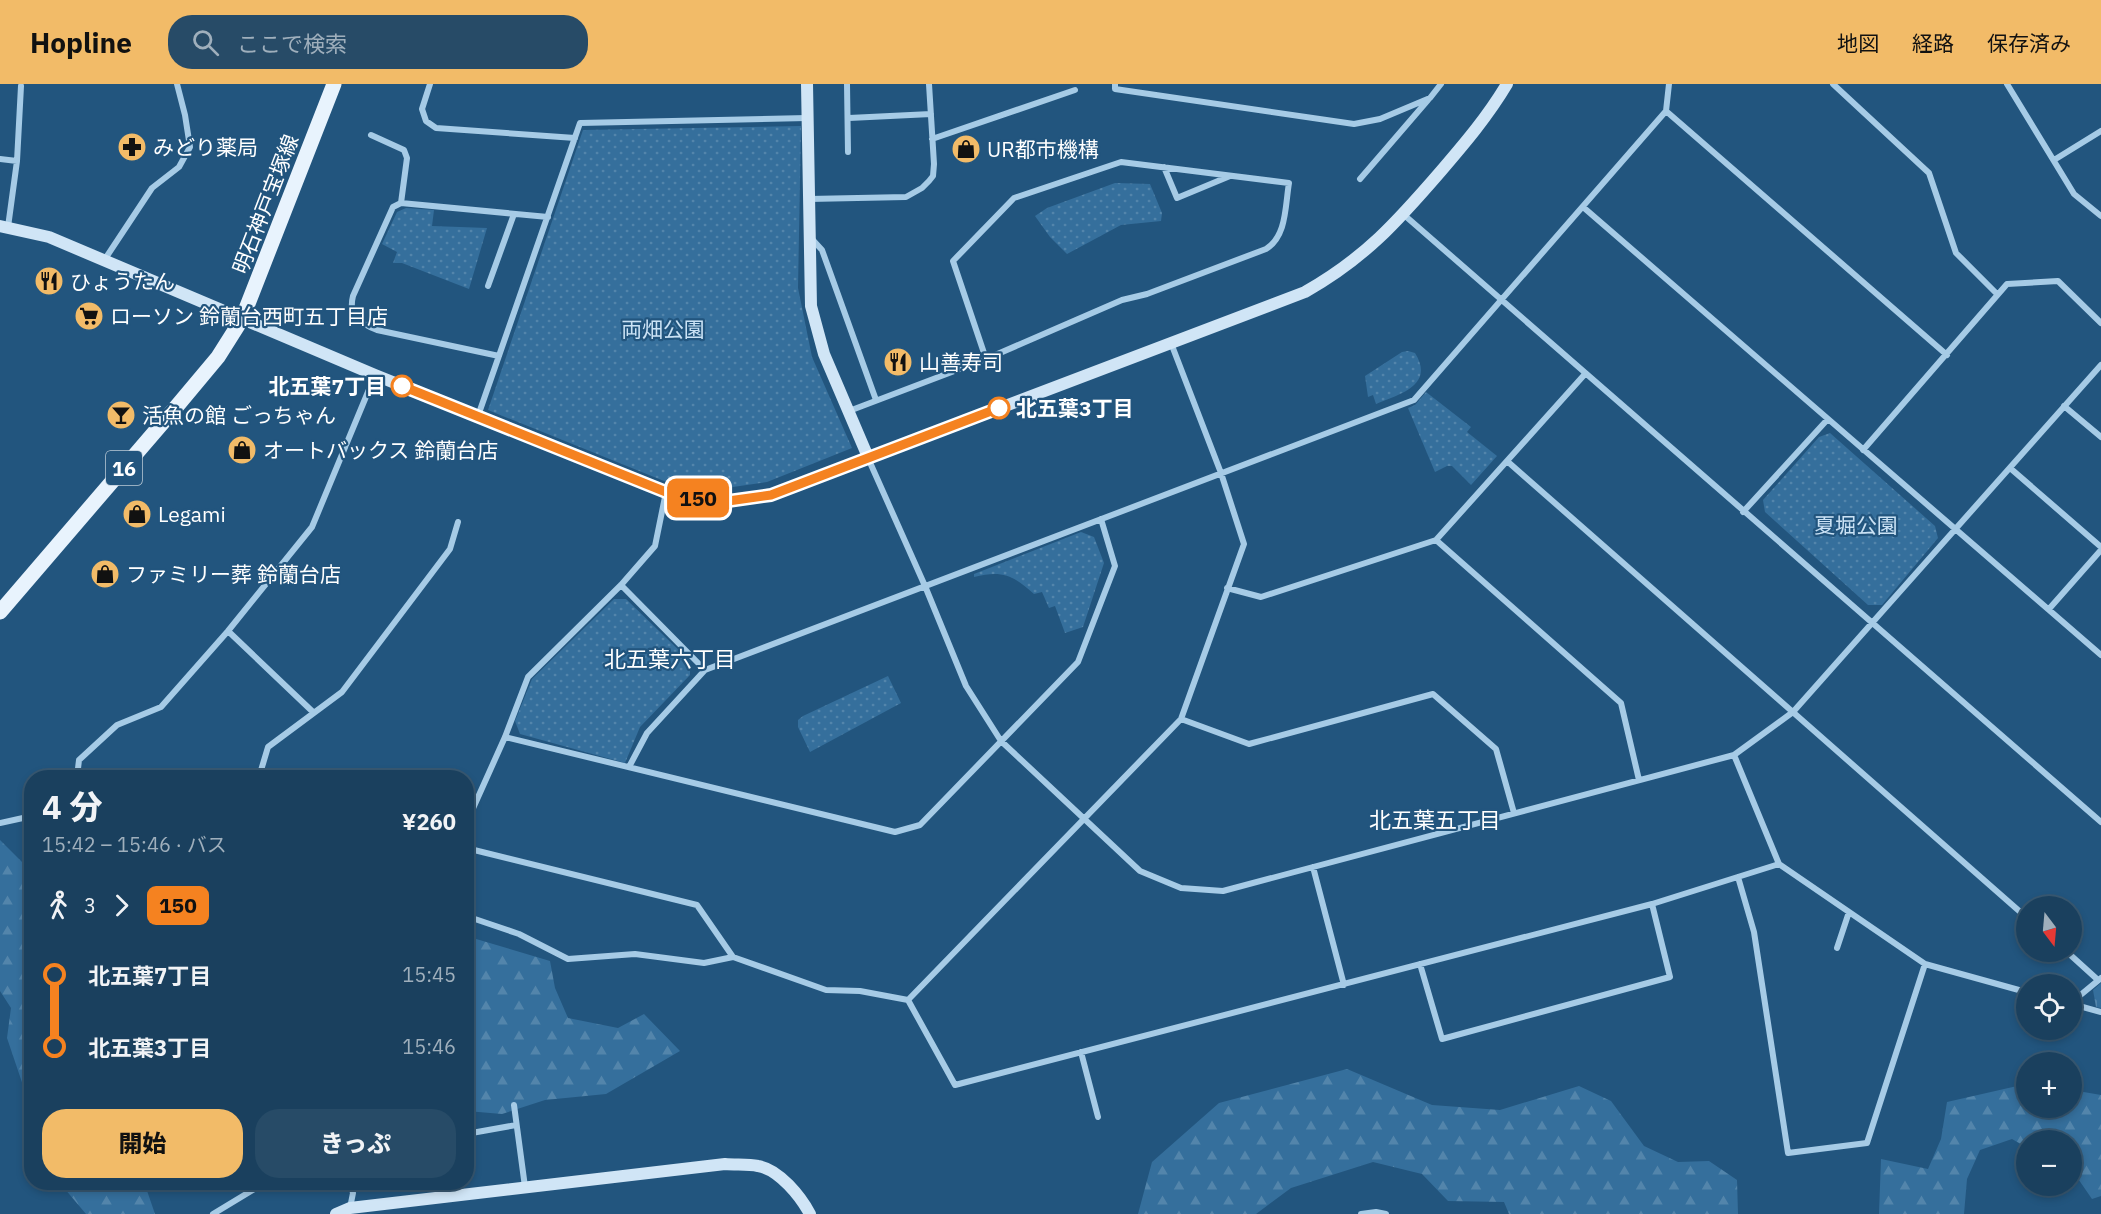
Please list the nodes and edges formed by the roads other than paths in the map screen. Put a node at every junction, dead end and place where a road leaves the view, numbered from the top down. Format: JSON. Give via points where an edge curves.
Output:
{"nodes":[{"id":1,"x":177,"y":84,"type":"edge"},
{"id":2,"x":334,"y":84,"type":"edge"},
{"id":3,"x":430,"y":84,"type":"edge"},
{"id":4,"x":807,"y":84,"type":"edge"},
{"id":5,"x":847,"y":84,"type":"edge"},
{"id":6,"x":928,"y":84,"type":"edge"},
{"id":7,"x":1115,"y":84,"type":"edge"},
{"id":8,"x":1441,"y":84,"type":"edge"},
{"id":9,"x":1507,"y":84,"type":"edge"},
{"id":10,"x":1669,"y":84,"type":"edge"},
{"id":11,"x":1833,"y":84,"type":"edge"},
{"id":12,"x":2007,"y":84,"type":"edge"},
{"id":13,"x":21,"y":86,"type":"dead end"},
{"id":14,"x":1075,"y":90,"type":"dead end"},
{"id":15,"x":1430,"y":98,"type":"junction"},
{"id":16,"x":1666,"y":111,"type":"junction"},
{"id":17,"x":931,"y":114,"type":"junction"},
{"id":18,"x":807,"y":118,"type":"junction"},
{"id":19,"x":849,"y":118,"type":"junction"},
{"id":20,"x":2101,"y":131,"type":"edge"},
{"id":21,"x":371,"y":135,"type":"dead end"},
{"id":22,"x":575,"y":138,"type":"junction"},
{"id":23,"x":932,"y":139,"type":"junction"},
{"id":24,"x":848,"y":152,"type":"dead end"},
{"id":25,"x":0,"y":159,"type":"edge"},
{"id":26,"x":2054,"y":160,"type":"junction"},
{"id":27,"x":17,"y":161,"type":"junction"},
{"id":28,"x":1164,"y":167,"type":"junction"},
{"id":29,"x":1231,"y":176,"type":"junction"},
{"id":30,"x":1360,"y":179,"type":"dead end"},
{"id":31,"x":809,"y":199,"type":"junction"},
{"id":32,"x":401,"y":203,"type":"junction"},
{"id":33,"x":1583,"y":207,"type":"junction"},
{"id":34,"x":514,"y":214,"type":"junction"},
{"id":35,"x":1403,"y":214,"type":"junction"},
{"id":36,"x":2101,"y":216,"type":"edge"},
{"id":37,"x":548,"y":217,"type":"junction"},
{"id":38,"x":4,"y":226,"type":"edge"},
{"id":39,"x":810,"y":237,"type":"junction"},
{"id":40,"x":105,"y":259,"type":"junction"},
{"id":41,"x":488,"y":286,"type":"dead end"},
{"id":42,"x":1997,"y":294,"type":"junction"},
{"id":43,"x":1500,"y":299,"type":"junction"},
{"id":44,"x":242,"y":320,"type":"junction"},
{"id":45,"x":2101,"y":323,"type":"edge"},
{"id":46,"x":1171,"y":343,"type":"junction"},
{"id":47,"x":1947,"y":355,"type":"junction"},
{"id":48,"x":499,"y":356,"type":"junction"},
{"id":49,"x":986,"y":359,"type":"junction"},
{"id":50,"x":2101,"y":365,"type":"edge"},
{"id":51,"x":1585,"y":374,"type":"junction"},
{"id":52,"x":375,"y":375,"type":"junction"},
{"id":53,"x":876,"y":400,"type":"junction"},
{"id":54,"x":2064,"y":406,"type":"junction"},
{"id":55,"x":848,"y":411,"type":"junction"},
{"id":56,"x":478,"y":416,"type":"junction"},
{"id":57,"x":1827,"y":420,"type":"junction"},
{"id":58,"x":2101,"y":437,"type":"edge"},
{"id":59,"x":1863,"y":450,"type":"junction"},
{"id":60,"x":867,"y":457,"type":"junction"},
{"id":61,"x":1507,"y":461,"type":"junction"},
{"id":62,"x":2010,"y":468,"type":"junction"},
{"id":63,"x":1221,"y":473,"type":"junction"},
{"id":64,"x":666,"y":492,"type":"junction"},
{"id":65,"x":1743,"y":512,"type":"junction"},
{"id":66,"x":1101,"y":519,"type":"junction"},
{"id":67,"x":458,"y":522,"type":"dead end"},
{"id":68,"x":1955,"y":530,"type":"junction"},
{"id":69,"x":1436,"y":540,"type":"junction"},
{"id":70,"x":2101,"y":549,"type":"edge"},
{"id":71,"x":621,"y":585,"type":"junction"},
{"id":72,"x":925,"y":586,"type":"junction"},
{"id":73,"x":1227,"y":588,"type":"junction"},
{"id":74,"x":2049,"y":609,"type":"junction"},
{"id":75,"x":0,"y":612,"type":"edge"},
{"id":76,"x":1873,"y":624,"type":"junction"},
{"id":77,"x":228,"y":631,"type":"junction"},
{"id":78,"x":2101,"y":655,"type":"edge"},
{"id":79,"x":705,"y":670,"type":"junction"},
{"id":80,"x":313,"y":712,"type":"junction"},
{"id":81,"x":1793,"y":712,"type":"junction"},
{"id":82,"x":1181,"y":719,"type":"junction"},
{"id":83,"x":506,"y":737,"type":"junction"},
{"id":84,"x":1000,"y":741,"type":"junction"},
{"id":85,"x":1734,"y":755,"type":"junction"},
{"id":86,"x":628,"y":767,"type":"junction"},
{"id":87,"x":77,"y":770,"type":"edge"},
{"id":88,"x":261,"y":770,"type":"edge"},
{"id":89,"x":1639,"y":780,"type":"junction"},
{"id":90,"x":474,"y":807,"type":"edge"},
{"id":91,"x":1514,"y":813,"type":"junction"},
{"id":92,"x":24,"y":818,"type":"edge"},
{"id":93,"x":1083,"y":820,"type":"junction"},
{"id":94,"x":2101,"y":822,"type":"edge"},
{"id":95,"x":0,"y":823,"type":"edge"},
{"id":96,"x":474,"y":850,"type":"edge"},
{"id":97,"x":1779,"y":864,"type":"junction"},
{"id":98,"x":1313,"y":867,"type":"junction"},
{"id":99,"x":1738,"y":877,"type":"junction"},
{"id":100,"x":1652,"y":904,"type":"junction"},
{"id":101,"x":2016,"y":908,"type":"edge"},
{"id":102,"x":1849,"y":912,"type":"junction"},
{"id":103,"x":474,"y":919,"type":"edge"},
{"id":104,"x":1837,"y":948,"type":"dead end"},
{"id":105,"x":733,"y":957,"type":"junction"},
{"id":106,"x":2079,"y":962,"type":"edge"},
{"id":107,"x":1420,"y":964,"type":"junction"},
{"id":108,"x":1925,"y":964,"type":"junction"},
{"id":109,"x":2100,"y":979,"type":"edge"},
{"id":110,"x":1344,"y":985,"type":"junction"},
{"id":111,"x":2016,"y":989,"type":"edge"},
{"id":112,"x":2082,"y":994,"type":"edge"},
{"id":113,"x":908,"y":1000,"type":"junction"},
{"id":114,"x":2082,"y":1006,"type":"edge"},
{"id":115,"x":2101,"y":1012,"type":"edge"},
{"id":116,"x":1081,"y":1052,"type":"junction"},
{"id":117,"x":514,"y":1105,"type":"dead end"},
{"id":118,"x":1098,"y":1117,"type":"dead end"},
{"id":119,"x":516,"y":1125,"type":"junction"},
{"id":120,"x":474,"y":1133,"type":"edge"},
{"id":121,"x":525,"y":1188,"type":"junction"},
{"id":122,"x":253,"y":1190,"type":"edge"},
{"id":123,"x":352,"y":1190,"type":"edge"},
{"id":124,"x":350,"y":1208,"type":"junction"},
{"id":125,"x":213,"y":1214,"type":"edge"},
{"id":126,"x":336,"y":1214,"type":"edge"},
{"id":127,"x":810,"y":1214,"type":"edge"},
{"id":128,"x":1361,"y":1214,"type":"edge"},
{"id":129,"x":1386,"y":1214,"type":"edge"}],
"edges":[{"from":1,"to":40,"type":"street","via":[[189,147],[179,167],[152,188]]},
{"from":2,"to":44,"type":"main road","name":"明石神戸宝塚線","number":"16"},
{"from":3,"to":22,"type":"street","via":[[422,109],[426,121],[436,128]]},
{"from":4,"to":18,"type":"street"},
{"from":5,"to":19,"type":"street"},
{"from":6,"to":17,"type":"street"},
{"from":7,"to":15,"type":"street","via":[[1115,89],[1354,124],[1380,119]]},
{"from":8,"to":15,"type":"street"},
{"from":9,"to":35,"type":"street","via":[[1489,114]]},
{"from":10,"to":16,"type":"street"},
{"from":11,"to":42,"type":"street","via":[[1929,173],[1956,253]]},
{"from":12,"to":26,"type":"street"},
{"from":13,"to":27,"type":"street"},
{"from":14,"to":23,"type":"street"},
{"from":15,"to":30,"type":"street"},
{"from":16,"to":33,"type":"street"},
{"from":16,"to":47,"type":"street"},
{"from":17,"to":19,"type":"street"},
{"from":17,"to":23,"type":"street"},
{"from":18,"to":22,"type":"street","via":[[580,123]]},
{"from":18,"to":31,"type":"street"},
{"from":19,"to":24,"type":"street"},
{"from":20,"to":26,"type":"street"},
{"from":21,"to":32,"type":"street","via":[[405,150]]},
{"from":22,"to":37,"type":"street"},
{"from":23,"to":31,"type":"street","via":[[933,176],[906,197]]},
{"from":25,"to":27,"type":"street"},
{"from":26,"to":36,"type":"street","via":[[2074,194]]},
{"from":27,"to":38,"type":"street"},
{"from":28,"to":29,"type":"street"},
{"from":28,"to":29,"type":"street","via":[[1177,198]]},
{"from":28,"to":49,"type":"street","via":[[1121,162],[1014,198],[953,261]]},
{"from":29,"to":49,"type":"street","via":[[1289,183],[1276,243],[1147,294],[1122,300]]},
{"from":31,"to":39,"type":"street"},
{"from":32,"to":34,"type":"street"},
{"from":32,"to":48,"type":"street","via":[[393,207],[353,296],[353,315],[362,325],[376,330]]},
{"from":33,"to":43,"type":"street"},
{"from":33,"to":57,"type":"street"},
{"from":34,"to":37,"type":"street"},
{"from":34,"to":41,"type":"street"},
{"from":35,"to":43,"type":"street"},
{"from":35,"to":46,"type":"street","via":[[1354,261],[1305,292]]},
{"from":37,"to":48,"type":"street"},
{"from":38,"to":40,"type":"street","via":[[49,237]]},
{"from":39,"to":53,"type":"street","via":[[822,250]]},
{"from":39,"to":55,"type":"street","via":[[812,306],[824,354]]},
{"from":40,"to":44,"type":"street"},
{"from":42,"to":45,"type":"street","via":[[2007,284],[2058,281]]},
{"from":42,"to":47,"type":"street"},
{"from":43,"to":51,"type":"street"},
{"from":43,"to":63,"type":"street","via":[[1414,400]]},
{"from":44,"to":52,"type":"street"},
{"from":44,"to":75,"type":"main road","name":"明石神戸宝塚線","number":"16","via":[[218,357]]},
{"from":46,"to":60,"type":"street"},
{"from":46,"to":63,"type":"street"},
{"from":47,"to":59,"type":"street"},
{"from":48,"to":56,"type":"street"},
{"from":49,"to":53,"type":"street"},
{"from":50,"to":54,"type":"street"},
{"from":51,"to":61,"type":"street"},
{"from":51,"to":65,"type":"street"},
{"from":52,"to":56,"type":"street"},
{"from":52,"to":77,"type":"street","via":[[312,527]]},
{"from":53,"to":55,"type":"street"},
{"from":54,"to":58,"type":"street"},
{"from":54,"to":62,"type":"street"},
{"from":55,"to":60,"type":"street"},
{"from":56,"to":64,"type":"street"},
{"from":57,"to":59,"type":"street"},
{"from":57,"to":65,"type":"street"},
{"from":59,"to":68,"type":"street"},
{"from":60,"to":64,"type":"street","via":[[771,495],[747,500],[721,502]]},
{"from":60,"to":72,"type":"street"},
{"from":61,"to":69,"type":"street"},
{"from":61,"to":81,"type":"street"},
{"from":62,"to":68,"type":"street"},
{"from":62,"to":70,"type":"street"},
{"from":63,"to":66,"type":"street"},
{"from":63,"to":73,"type":"street","via":[[1244,544]]},
{"from":64,"to":71,"type":"street","via":[[655,546]]},
{"from":65,"to":76,"type":"street"},
{"from":66,"to":72,"type":"street"},
{"from":66,"to":84,"type":"street","via":[[1115,566],[1078,662]]},
{"from":67,"to":80,"type":"street","via":[[450,549],[342,692]]},
{"from":68,"to":74,"type":"street"},
{"from":68,"to":76,"type":"street"},
{"from":69,"to":73,"type":"street","via":[[1260,597]]},
{"from":69,"to":89,"type":"street","via":[[1621,702]]},
{"from":70,"to":74,"type":"street"},
{"from":71,"to":79,"type":"street"},
{"from":71,"to":83,"type":"street","via":[[528,677]]},
{"from":72,"to":79,"type":"street"},
{"from":72,"to":84,"type":"street","via":[[966,686]]},
{"from":73,"to":82,"type":"street"},
{"from":74,"to":78,"type":"street"},
{"from":76,"to":81,"type":"street"},
{"from":76,"to":94,"type":"street"},
{"from":77,"to":80,"type":"street"},
{"from":77,"to":87,"type":"street","via":[[161,707],[117,725],[79,760]]},
{"from":79,"to":86,"type":"street","via":[[647,733]]},
{"from":80,"to":88,"type":"street","via":[[268,747]]},
{"from":81,"to":85,"type":"street"},
{"from":81,"to":101,"type":"street"},
{"from":82,"to":91,"type":"street","via":[[1249,744],[1433,694],[1496,749]]},
{"from":82,"to":93,"type":"street"},
{"from":83,"to":86,"type":"street"},
{"from":83,"to":90,"type":"street"},
{"from":84,"to":86,"type":"street","via":[[920,825],[895,832]]},
{"from":84,"to":93,"type":"street"},
{"from":85,"to":89,"type":"street"},
{"from":85,"to":97,"type":"street"},
{"from":89,"to":91,"type":"street"},
{"from":91,"to":98,"type":"street"},
{"from":92,"to":95,"type":"street"},
{"from":93,"to":98,"type":"street","via":[[1140,871],[1181,888],[1223,891]]},
{"from":93,"to":113,"type":"street"},
{"from":96,"to":105,"type":"street","via":[[697,905]]},
{"from":97,"to":99,"type":"street"},
{"from":97,"to":102,"type":"street"},
{"from":98,"to":110,"type":"street"},
{"from":99,"to":100,"type":"street"},
{"from":99,"to":108,"type":"street","via":[[1754,932],[1788,1153],[1867,1143]]},
{"from":100,"to":107,"type":"street"},
{"from":100,"to":107,"type":"street","via":[[1670,977],[1442,1039]]},
{"from":102,"to":104,"type":"street"},
{"from":102,"to":108,"type":"street"},
{"from":103,"to":105,"type":"street","via":[[519,934],[568,958],[634,954],[704,963]]},
{"from":105,"to":113,"type":"street","via":[[826,990],[860,991]]},
{"from":106,"to":109,"type":"street"},
{"from":107,"to":110,"type":"street"},
{"from":108,"to":111,"type":"street"},
{"from":109,"to":112,"type":"street"},
{"from":110,"to":116,"type":"street"},
{"from":113,"to":116,"type":"street","via":[[955,1085]]},
{"from":114,"to":115,"type":"street"},
{"from":116,"to":118,"type":"street"},
{"from":117,"to":119,"type":"street"},
{"from":119,"to":120,"type":"street"},
{"from":119,"to":121,"type":"street"},
{"from":121,"to":124,"type":"street"},
{"from":121,"to":127,"type":"street","via":[[725,1164],[761,1166],[784,1180]]},
{"from":122,"to":125,"type":"street"},
{"from":123,"to":124,"type":"street"},
{"from":124,"to":126,"type":"street"},
{"from":128,"to":129,"type":"street"}]}
